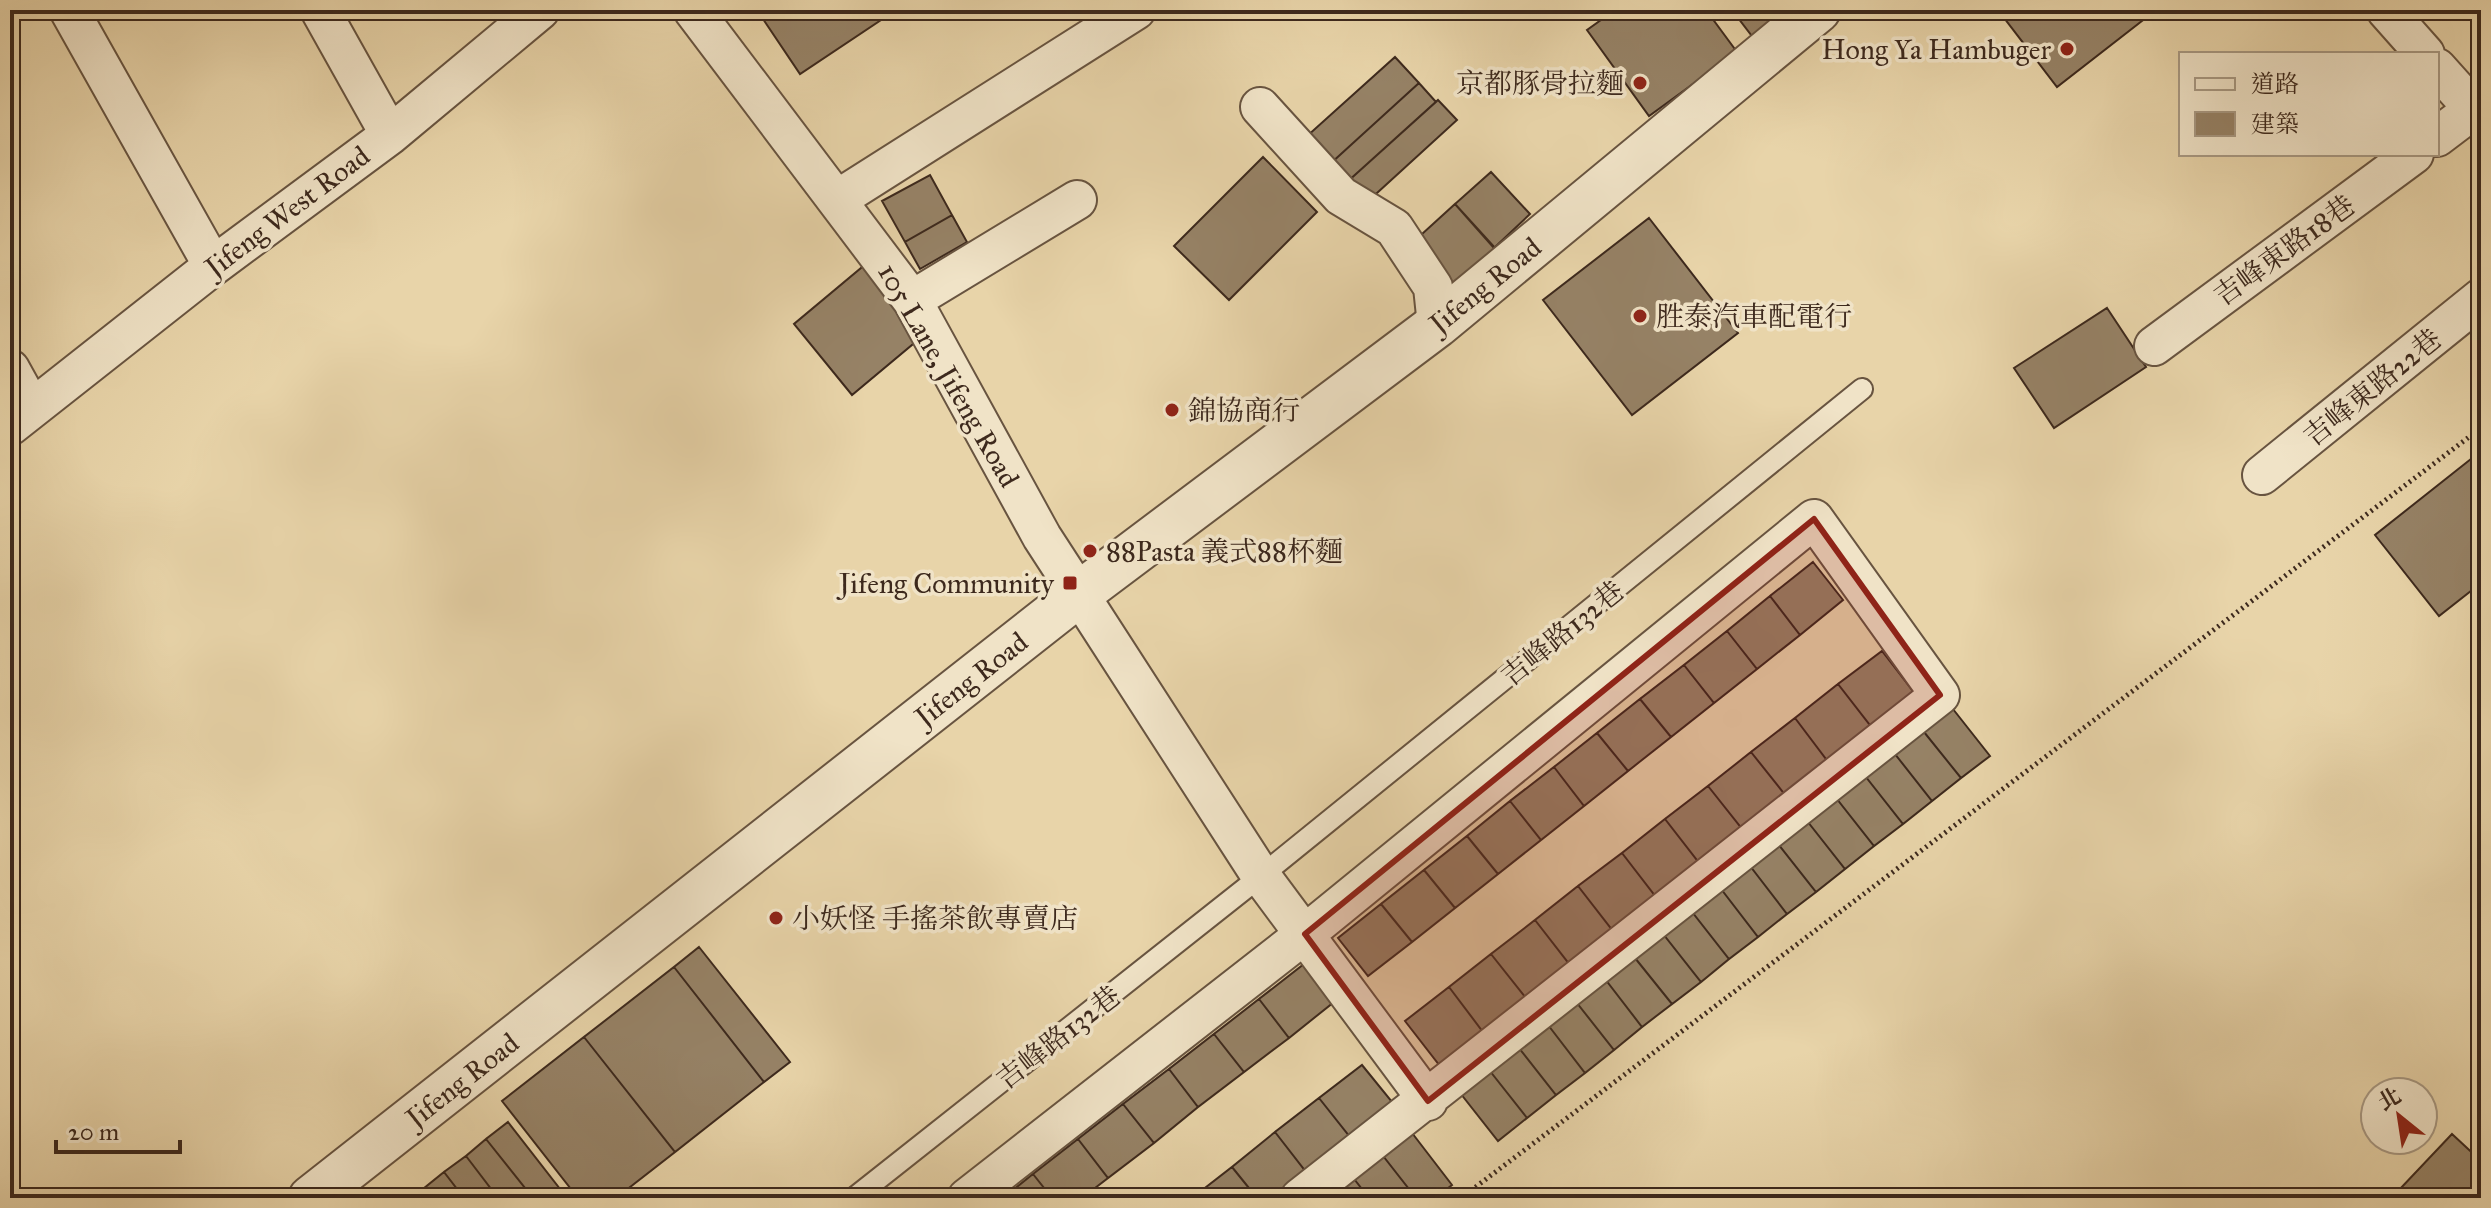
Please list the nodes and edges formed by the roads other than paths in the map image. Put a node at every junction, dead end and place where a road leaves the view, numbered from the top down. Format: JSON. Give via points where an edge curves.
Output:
{"nodes":[{"id":1,"x":69,"y":10,"type":"edge"},
{"id":2,"x":320,"y":10,"type":"edge"},
{"id":3,"x":540,"y":10,"type":"edge"},
{"id":4,"x":693,"y":10,"type":"edge"},
{"id":5,"x":1136,"y":10,"type":"edge"},
{"id":6,"x":1818,"y":10,"type":"edge"},
{"id":7,"x":2386,"y":10,"type":"edge"},
{"id":8,"x":2423,"y":52,"type":"edge"},
{"id":9,"x":2439,"y":70,"type":"edge"},
{"id":10,"x":1260,"y":107,"type":"dead end"},
{"id":11,"x":2478,"y":113,"type":"edge"},
{"id":12,"x":390,"y":135,"type":"junction"},
{"id":13,"x":2439,"y":136,"type":"edge"},
{"id":14,"x":2411,"y":156,"type":"edge"},
{"id":15,"x":838,"y":199,"type":"junction"},
{"id":16,"x":1077,"y":200,"type":"dead end"},
{"id":17,"x":213,"y":266,"type":"junction"},
{"id":18,"x":2481,"y":298,"type":"edge"},
{"id":19,"x":912,"y":300,"type":"junction"},
{"id":20,"x":1437,"y":325,"type":"junction"},
{"id":21,"x":2154,"y":346,"type":"dead end"},
{"id":22,"x":10,"y":369,"type":"edge"},
{"id":23,"x":1862,"y":389,"type":"dead end"},
{"id":24,"x":20,"y":416,"type":"edge"},
{"id":25,"x":2262,"y":475,"type":"dead end"},
{"id":26,"x":1079,"y":594,"type":"junction"},
{"id":27,"x":1261,"y":876,"type":"junction"},
{"id":28,"x":1305,"y":934,"type":"junction"},
{"id":29,"x":1428,"y":1101,"type":"junction"},
{"id":30,"x":311,"y":1198,"type":"edge"},
{"id":31,"x":854,"y":1198,"type":"edge"},
{"id":32,"x":967,"y":1198,"type":"edge"},
{"id":33,"x":1300,"y":1198,"type":"edge"}],
"edges":[{"from":1,"to":17,"type":"street"},
{"from":2,"to":12,"type":"street"},
{"from":3,"to":12,"type":"street","name":"Jifeng West Road"},
{"from":4,"to":15,"type":"street","name":"105 Lane, Jifeng Road"},
{"from":5,"to":15,"type":"street"},
{"from":6,"to":20,"type":"street","name":"Jifeng Road"},
{"from":7,"to":8,"type":"street"},
{"from":9,"to":11,"type":"street"},
{"from":10,"to":20,"type":"street","via":[[1341,196],[1394,228],[1433,287]]},
{"from":11,"to":13,"type":"street"},
{"from":12,"to":17,"type":"street","name":"Jifeng West Road"},
{"from":14,"to":21,"type":"street","name":"吉峰東路18巷"},
{"from":15,"to":19,"type":"street","name":"105 Lane, Jifeng Road"},
{"from":16,"to":19,"type":"street"},
{"from":17,"to":24,"type":"street","name":"Jifeng West Road"},
{"from":18,"to":25,"type":"street","name":"吉峰東路22巷"},
{"from":19,"to":26,"type":"street","name":"105 Lane, Jifeng Road","via":[[1042,537]]},
{"from":20,"to":26,"type":"street","name":"Jifeng Road"},
{"from":22,"to":24,"type":"street"},
{"from":23,"to":27,"type":"lane","name":"吉峰路132巷"},
{"from":26,"to":27,"type":"street"},
{"from":26,"to":30,"type":"street","name":"Jifeng Road"},
{"from":27,"to":28,"type":"street"},
{"from":27,"to":31,"type":"lane","name":"吉峰路132巷"},
{"from":28,"to":29,"type":"street"},
{"from":28,"to":29,"type":"street","via":[[1814,519],[1940,695]]},
{"from":28,"to":32,"type":"street"},
{"from":29,"to":33,"type":"street"}]}
